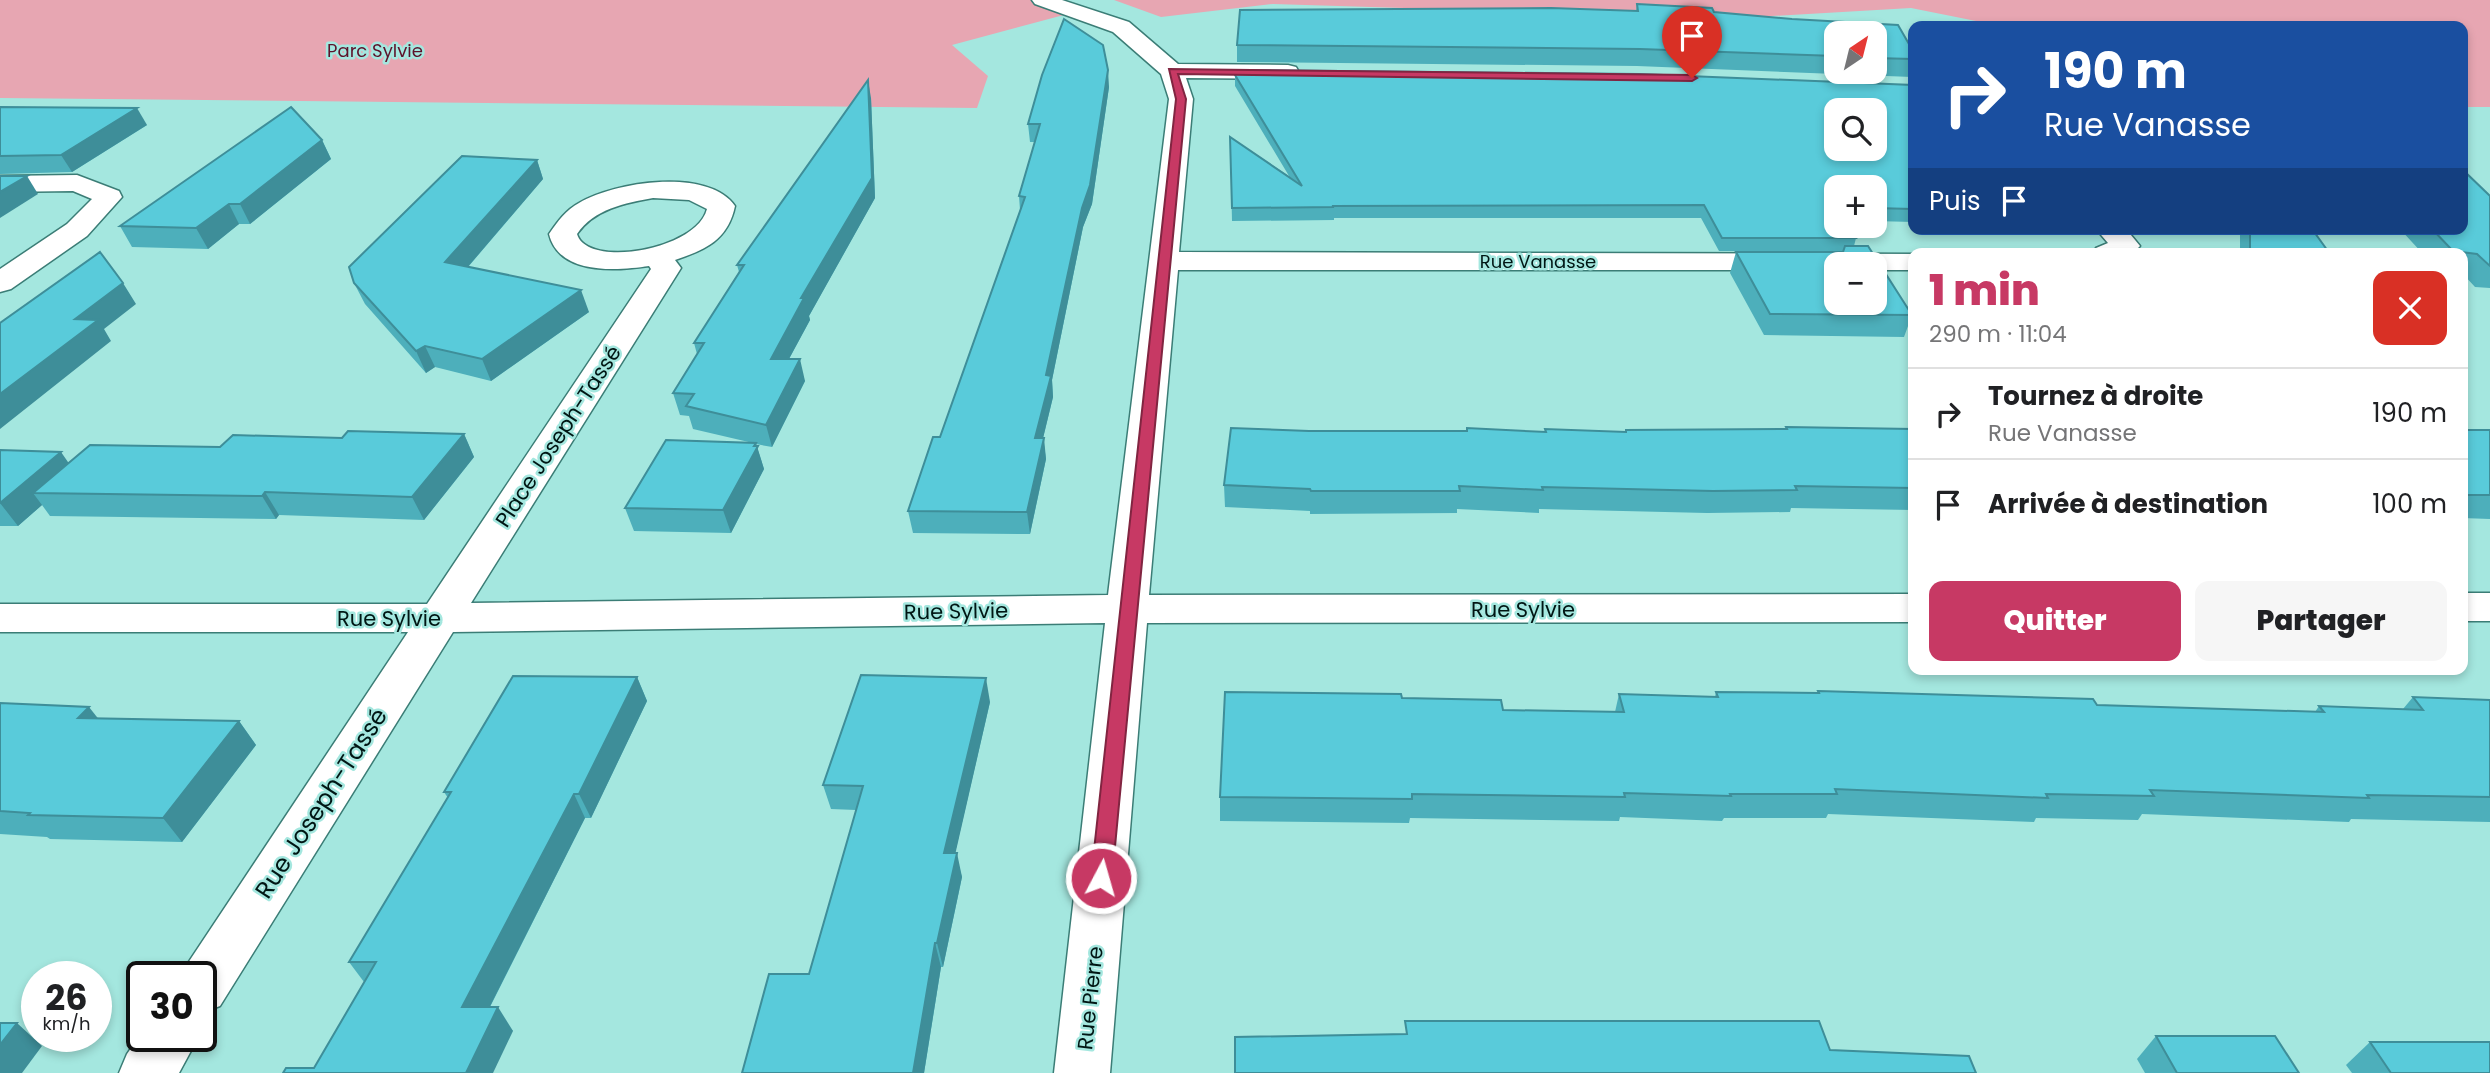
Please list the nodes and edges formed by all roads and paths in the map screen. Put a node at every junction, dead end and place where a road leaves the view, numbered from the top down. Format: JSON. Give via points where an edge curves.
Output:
{"nodes":[{"id":1,"x":1042,"y":0,"type":"edge"},
{"id":2,"x":1172,"y":71,"type":"junction"},
{"id":3,"x":1309,"y":72,"type":"edge"},
{"id":4,"x":0,"y":184,"type":"edge"},
{"id":5,"x":2116,"y":235,"type":"edge"},
{"id":6,"x":2121,"y":248,"type":"edge"},
{"id":7,"x":656,"y":256,"type":"junction"},
{"id":8,"x":1162,"y":261,"type":"junction"},
{"id":9,"x":1908,"y":261,"type":"edge"},
{"id":10,"x":0,"y":283,"type":"edge"},
{"id":11,"x":2468,"y":607,"type":"edge"},
{"id":12,"x":2490,"y":607,"type":"edge"},
{"id":13,"x":1908,"y":608,"type":"edge"},
{"id":14,"x":1127,"y":610,"type":"junction"},
{"id":15,"x":0,"y":618,"type":"edge"},
{"id":16,"x":442,"y":618,"type":"junction"},
{"id":17,"x":217,"y":964,"type":"edge"},
{"id":18,"x":160,"y":1052,"type":"edge"},
{"id":19,"x":146,"y":1073,"type":"edge"},
{"id":20,"x":1082,"y":1073,"type":"edge"}],
"edges":[{"from":1,"to":2,"type":"street","via":[[1121,27]]},
{"from":2,"to":3,"type":"street"},
{"from":2,"to":8,"type":"street","name":"Rue Pierre","via":[[1181,99]]},
{"from":4,"to":10,"type":"street","via":[[77,183],[109,197],[77,230]]},
{"from":5,"to":6,"type":"street","via":[[2126,246]]},
{"from":7,"to":7,"type":"street","via":[[703,239],[716,228],[721,206],[711,198],[676,190],[629,194],[585,210],[563,234],[567,245],[580,254],[601,259]]},
{"from":7,"to":16,"type":"street","name":"Place Joseph-Tassé","via":[[666,268]]},
{"from":8,"to":9,"type":"street","name":"Rue Vanasse"},
{"from":8,"to":14,"type":"street","name":"Rue Pierre"},
{"from":11,"to":12,"type":"street"},
{"from":13,"to":14,"type":"street","name":"Rue Sylvie"},
{"from":14,"to":16,"type":"street","name":"Rue Sylvie"},
{"from":14,"to":20,"type":"street","name":"Rue Pierre"},
{"from":15,"to":16,"type":"street","name":"Rue Sylvie"},
{"from":16,"to":17,"type":"street","name":"Rue Joseph-Tassé"},
{"from":18,"to":19,"type":"street"}]}
